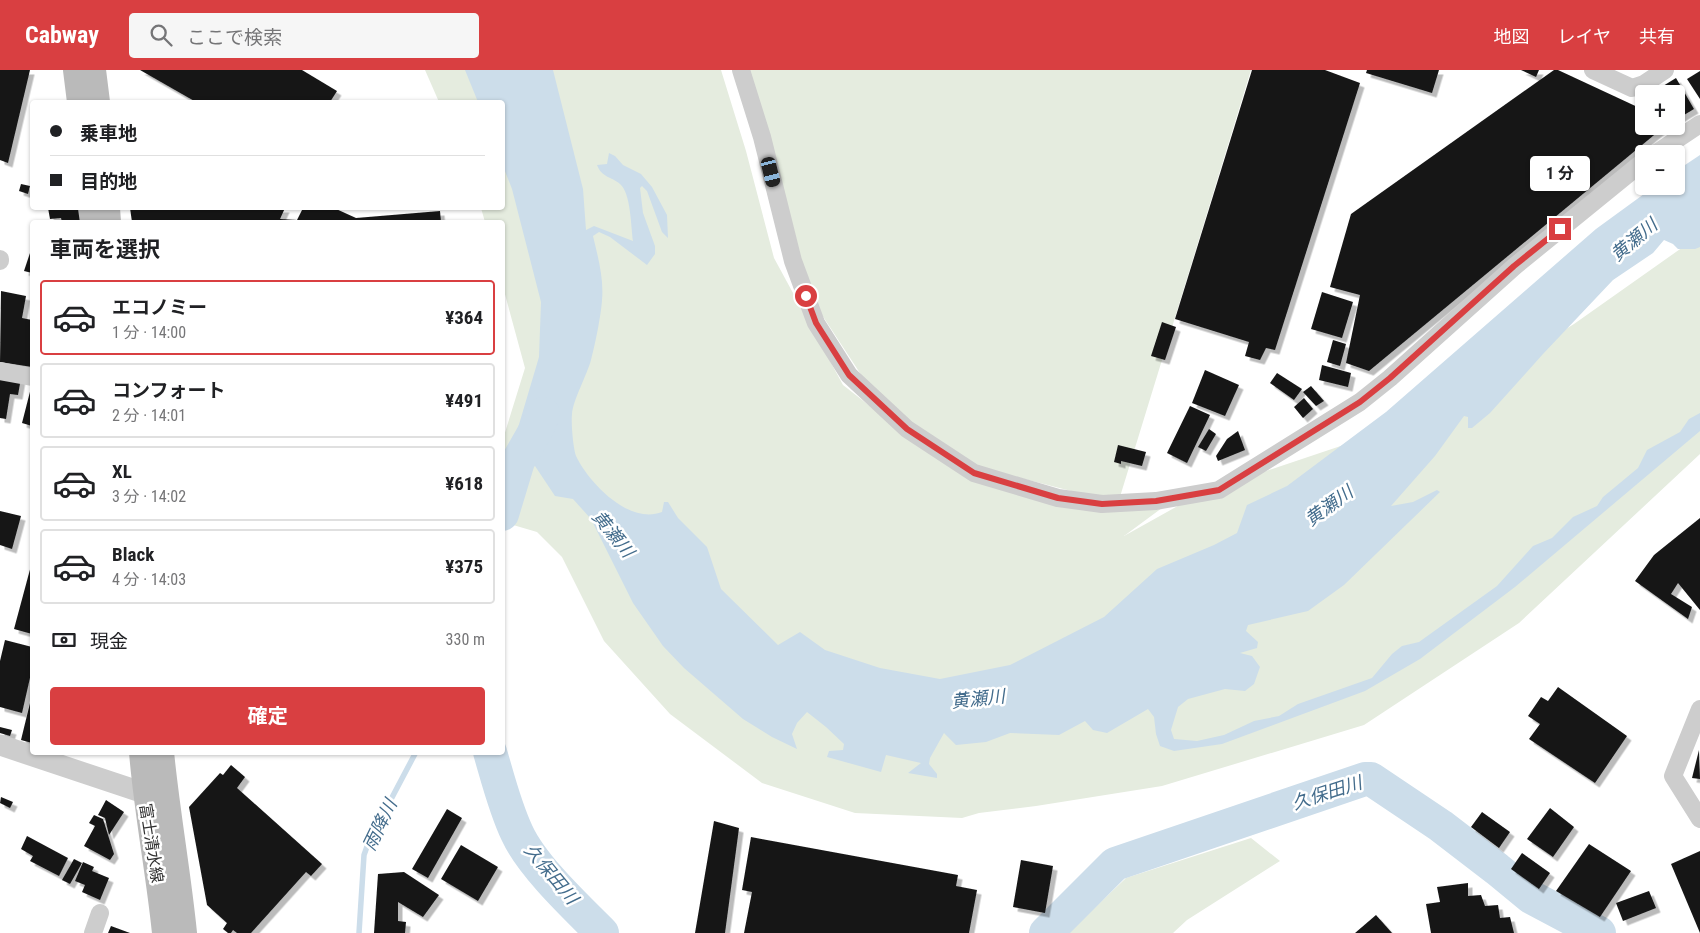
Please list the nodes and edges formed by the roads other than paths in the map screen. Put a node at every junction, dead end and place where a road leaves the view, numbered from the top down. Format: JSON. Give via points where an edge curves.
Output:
{"nodes":[{"id":1,"x":76,"y":70,"type":"edge"},
{"id":2,"x":94,"y":70,"type":"edge"},
{"id":3,"x":741,"y":70,"type":"edge"},
{"id":4,"x":1593,"y":70,"type":"edge"},
{"id":5,"x":1666,"y":70,"type":"edge"},
{"id":6,"x":79,"y":100,"type":"edge"},
{"id":7,"x":98,"y":100,"type":"edge"},
{"id":8,"x":1700,"y":124,"type":"edge"},
{"id":9,"x":1669,"y":145,"type":"edge"},
{"id":10,"x":1635,"y":169,"type":"edge"},
{"id":11,"x":0,"y":371,"type":"edge"},
{"id":12,"x":30,"y":377,"type":"edge"},
{"id":13,"x":1700,"y":709,"type":"edge"},
{"id":14,"x":0,"y":745,"type":"edge"},
{"id":15,"x":30,"y":754,"type":"edge"},
{"id":16,"x":32,"y":755,"type":"edge"},
{"id":17,"x":142,"y":755,"type":"edge"},
{"id":18,"x":161,"y":755,"type":"edge"},
{"id":19,"x":155,"y":793,"type":"junction"},
{"id":20,"x":1700,"y":819,"type":"edge"},
{"id":21,"x":156,"y":872,"type":"junction"},
{"id":22,"x":181,"y":891,"type":"junction"},
{"id":23,"x":100,"y":913,"type":"dead end"},
{"id":24,"x":93,"y":933,"type":"edge"},
{"id":25,"x":164,"y":933,"type":"edge"},
{"id":26,"x":185,"y":933,"type":"edge"},
{"id":27,"x":194,"y":933,"type":"edge"}],
"edges":[{"from":1,"to":6,"type":"main road"},
{"from":2,"to":7,"type":"main road"},
{"from":3,"to":10,"type":"street","via":[[762,137],[793,261],[816,323],[849,375],[907,429],[974,473],[1058,498],[1102,504],[1156,501],[1219,490],[1360,402],[1514,266]]},
{"from":4,"to":5,"type":"street","via":[[1632,88]]},
{"from":8,"to":9,"type":"street"},
{"from":11,"to":12,"type":"street"},
{"from":13,"to":20,"type":"street","via":[[1673,776]]},
{"from":14,"to":15,"type":"street"},
{"from":16,"to":19,"type":"street"},
{"from":17,"to":19,"type":"main road","name":"富士清水線"},
{"from":18,"to":19,"type":"main road","name":"富士清水線"},
{"from":19,"to":21,"type":"main road","name":"富士清水線"},
{"from":19,"to":22,"type":"main road","name":"富士清水線"},
{"from":21,"to":22,"type":"street"},
{"from":21,"to":25,"type":"main road","name":"富士清水線"},
{"from":22,"to":26,"type":"main road","name":"富士清水線"},
{"from":22,"to":27,"type":"street"},
{"from":23,"to":24,"type":"street"}]}
